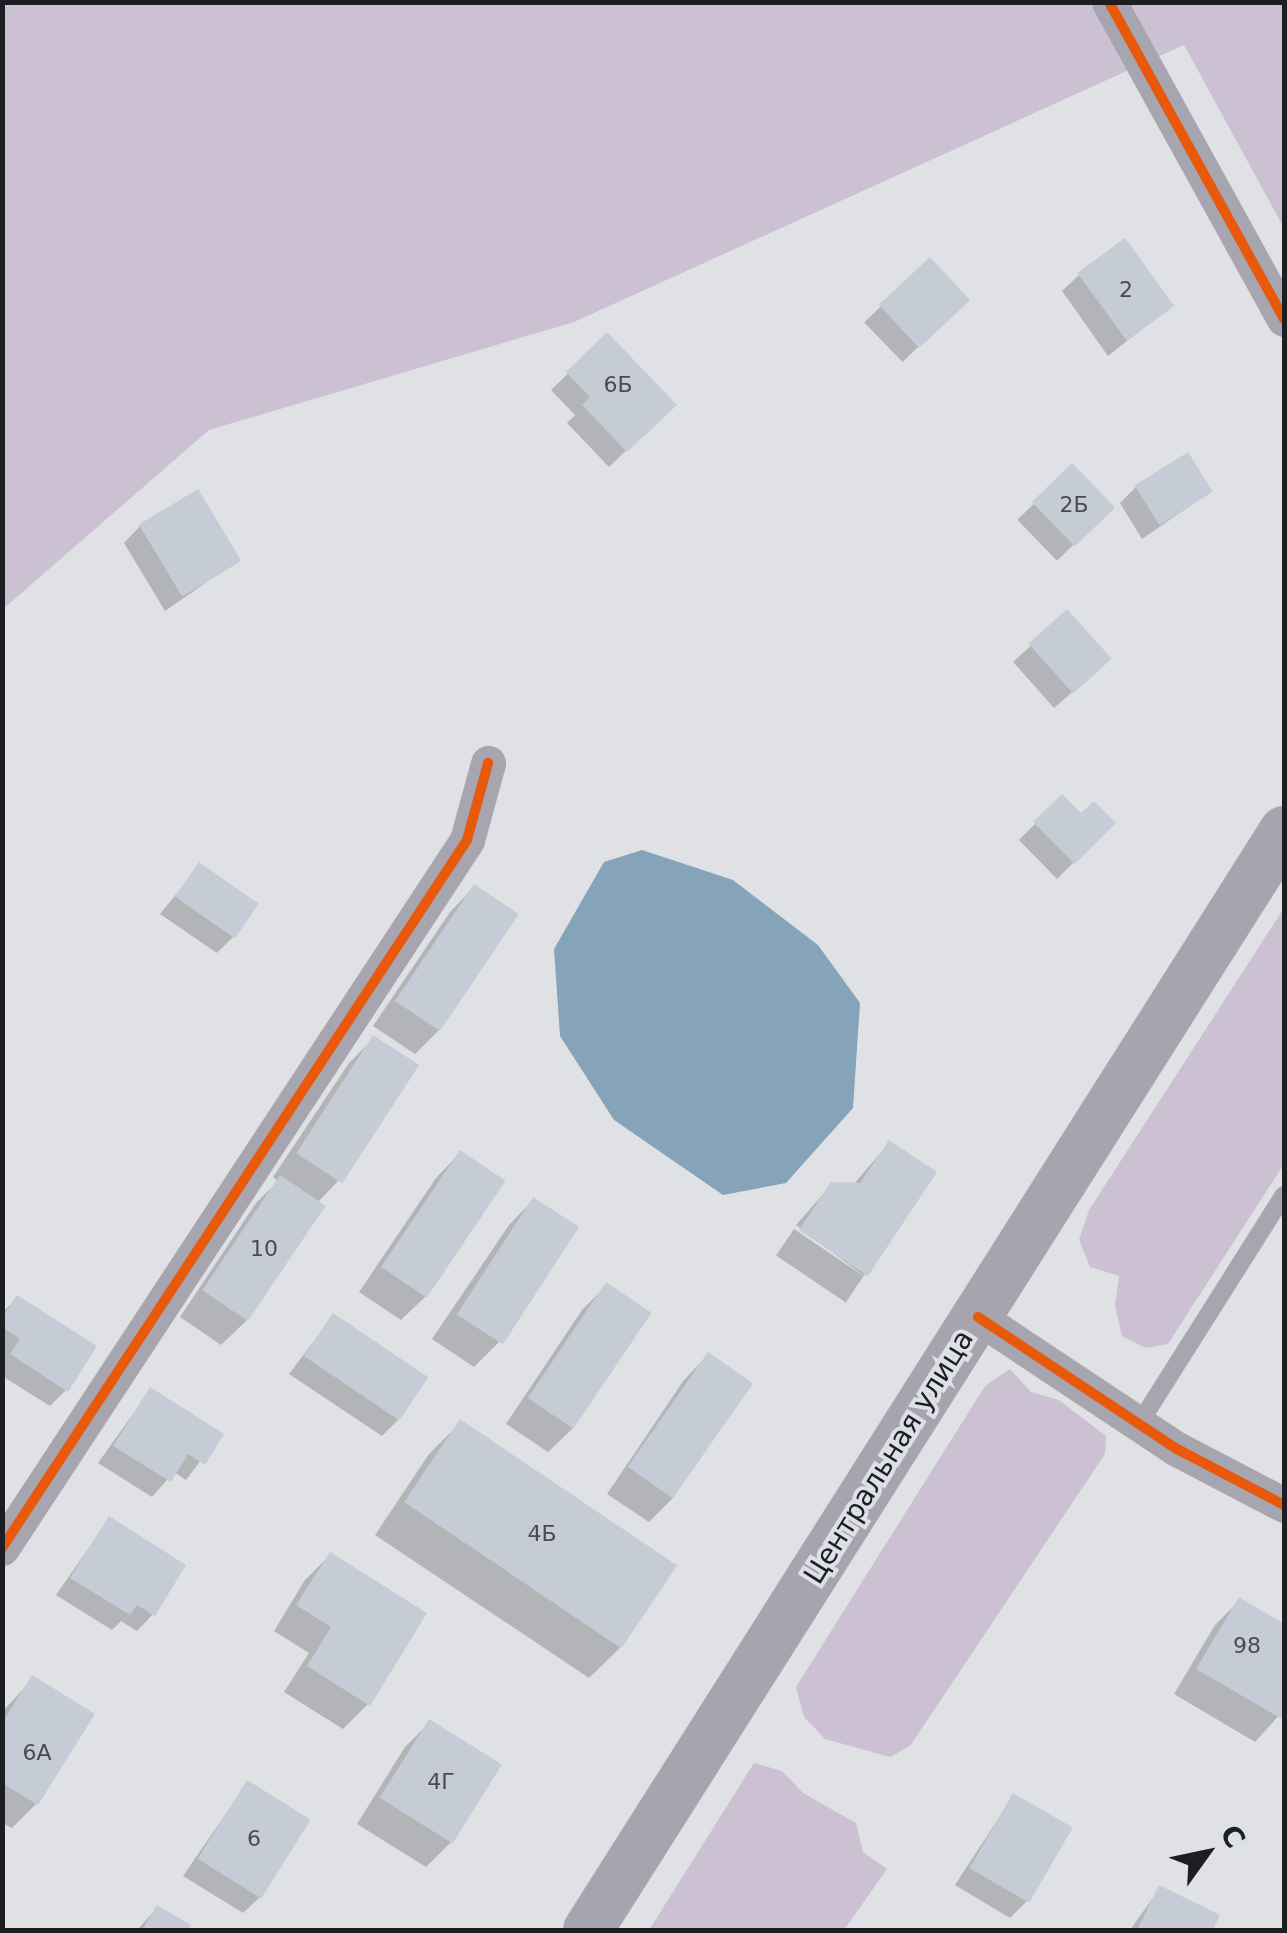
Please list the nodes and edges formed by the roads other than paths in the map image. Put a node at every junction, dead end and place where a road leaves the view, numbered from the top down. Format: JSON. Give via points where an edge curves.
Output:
{"nodes":[{"id":1,"x":1109,"y":2,"type":"edge"},
{"id":2,"x":1284,"y":319,"type":"edge"},
{"id":3,"x":488,"y":762,"type":"dead end"},
{"id":4,"x":1284,"y":831,"type":"edge"},
{"id":5,"x":1284,"y":1195,"type":"edge"},
{"id":6,"x":978,"y":1316,"type":"junction"},
{"id":7,"x":1139,"y":1424,"type":"junction"},
{"id":8,"x":1284,"y":1505,"type":"edge"},
{"id":9,"x":2,"y":1548,"type":"edge"},
{"id":10,"x":588,"y":1930,"type":"edge"}],
"edges":[{"from":1,"to":2,"type":"street"},
{"from":3,"to":9,"type":"street","via":[[467,840]]},
{"from":4,"to":6,"type":"main road","name":"Центральная улица"},
{"from":5,"to":7,"type":"lane"},
{"from":6,"to":7,"type":"street"},
{"from":6,"to":10,"type":"main road","name":"Центральная улица"},
{"from":7,"to":8,"type":"street"}]}
